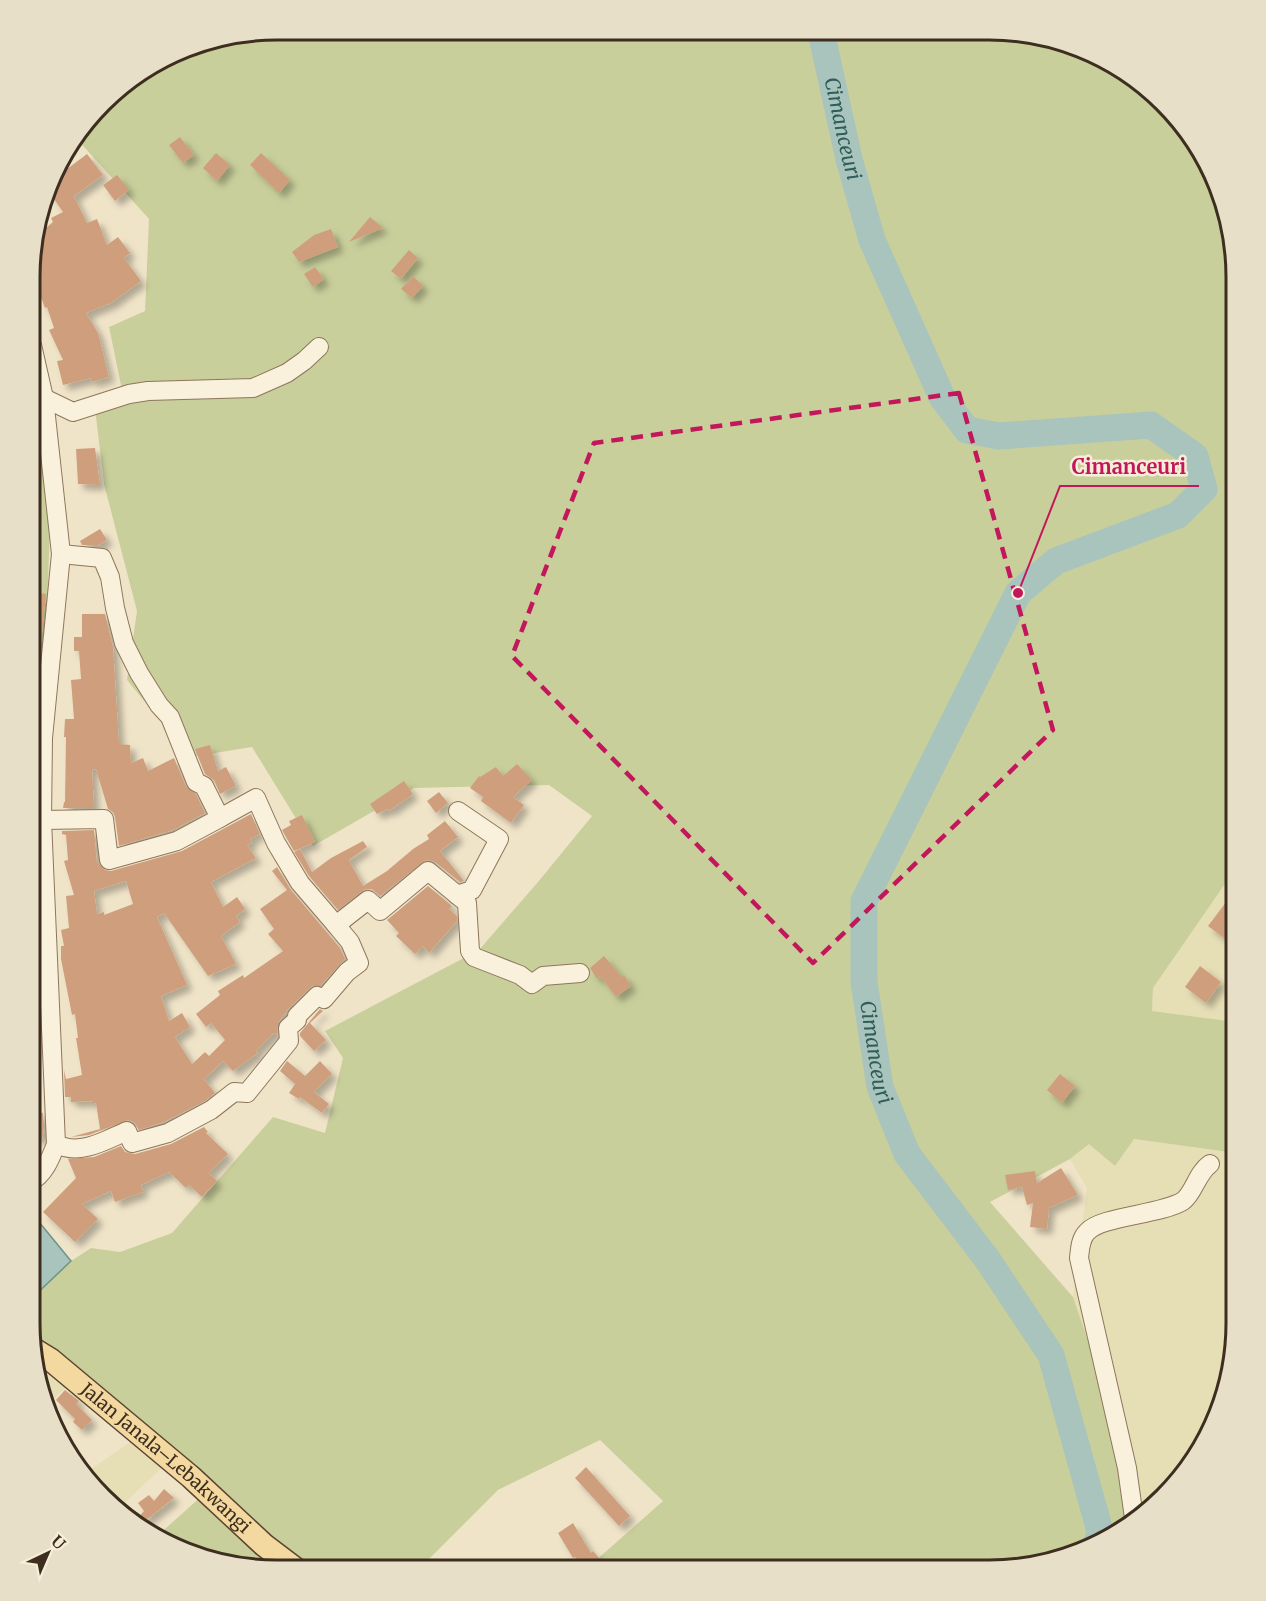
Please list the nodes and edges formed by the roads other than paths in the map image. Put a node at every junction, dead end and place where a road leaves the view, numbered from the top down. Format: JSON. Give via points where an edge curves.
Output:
{"nodes":[{"id":1,"x":319,"y":347,"type":"dead end"},
{"id":2,"x":40,"y":380,"type":"edge"},
{"id":3,"x":44,"y":398,"type":"junction"},
{"id":4,"x":61,"y":554,"type":"junction"},
{"id":5,"x":458,"y":812,"type":"dead end"},
{"id":6,"x":220,"y":818,"type":"junction"},
{"id":7,"x":42,"y":820,"type":"junction"},
{"id":8,"x":457,"y":895,"type":"junction"},
{"id":9,"x":336,"y":926,"type":"junction"},
{"id":10,"x":580,"y":973,"type":"dead end"},
{"id":11,"x":56,"y":1144,"type":"junction"},
{"id":12,"x":1210,"y":1164,"type":"dead end"},
{"id":13,"x":40,"y":1173,"type":"edge"},
{"id":14,"x":43,"y":1355,"type":"edge"},
{"id":15,"x":1133,"y":1512,"type":"edge"},
{"id":16,"x":284,"y":1560,"type":"edge"}],
"edges":[{"from":1,"to":3,"type":"street","via":[[287,373],[253,387],[148,391],[73,412]]},
{"from":2,"to":3,"type":"street"},
{"from":3,"to":4,"type":"street"},
{"from":4,"to":6,"type":"street","via":[[102,558],[124,642],[139,673],[170,717],[196,782],[204,786]]},
{"from":4,"to":7,"type":"street","via":[[43,738]]},
{"from":5,"to":8,"type":"street","via":[[499,839],[472,890]]},
{"from":6,"to":7,"type":"street","via":[[177,841],[109,860],[104,819]]},
{"from":6,"to":9,"type":"street","via":[[256,798],[300,883]]},
{"from":7,"to":11,"type":"street"},
{"from":8,"to":9,"type":"street","via":[[428,871],[380,911],[368,900]]},
{"from":8,"to":10,"type":"street","via":[[467,903],[470,951],[474,957],[520,975],[532,984],[543,976]]},
{"from":9,"to":11,"type":"street","via":[[350,942],[359,963],[324,999],[317,996],[297,1016],[288,1028],[289,1041],[247,1093],[234,1092],[211,1110],[168,1133],[132,1143],[127,1131],[90,1147],[68,1150]]},
{"from":11,"to":13,"type":"street"},
{"from":12,"to":15,"type":"street","via":[[1186,1199],[1170,1207],[1097,1224],[1086,1232],[1081,1244],[1079,1258],[1127,1468]]},
{"from":14,"to":16,"type":"main road","name":"Jalan Janala–Lebakwangi","via":[[191,1477]]}]}
